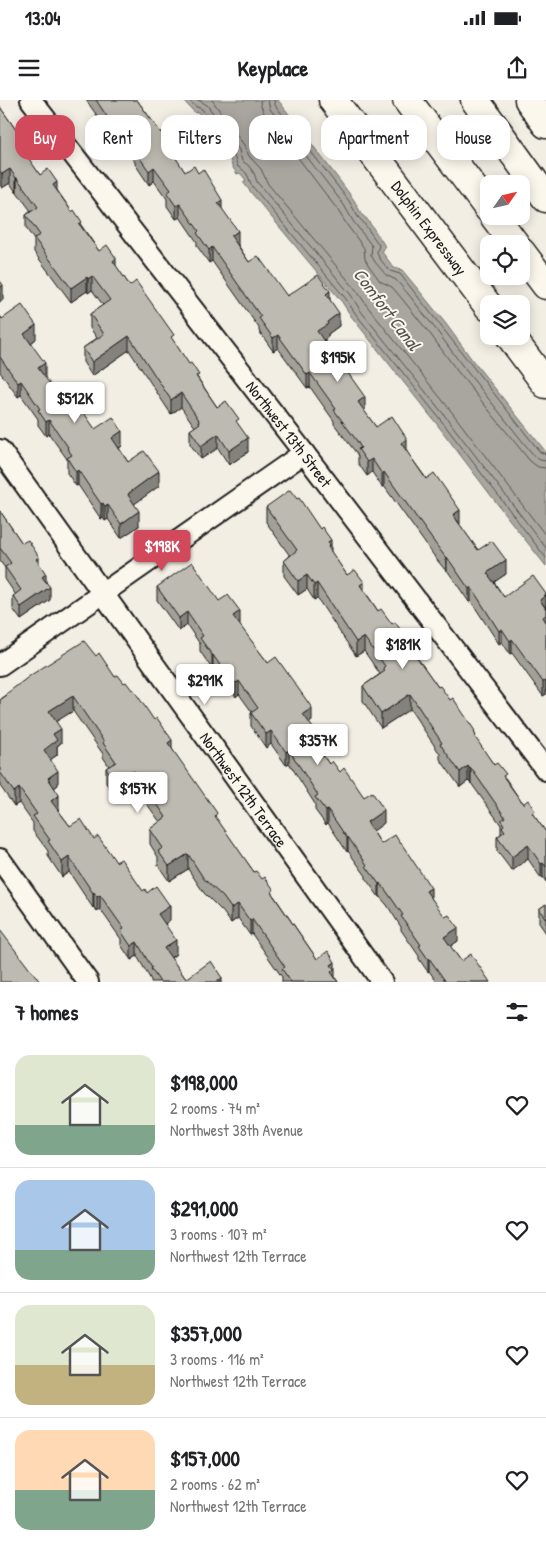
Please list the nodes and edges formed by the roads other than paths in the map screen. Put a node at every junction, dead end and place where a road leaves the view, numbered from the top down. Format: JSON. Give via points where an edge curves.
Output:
{"nodes":[{"id":1,"x":31,"y":100,"type":"edge"},
{"id":2,"x":333,"y":100,"type":"edge"},
{"id":3,"x":407,"y":100,"type":"edge"},
{"id":4,"x":475,"y":100,"type":"edge"},
{"id":5,"x":528,"y":100,"type":"edge"},
{"id":6,"x":546,"y":124,"type":"edge"},
{"id":7,"x":480,"y":197,"type":"edge"},
{"id":8,"x":546,"y":198,"type":"edge"},
{"id":9,"x":530,"y":264,"type":"edge"},
{"id":10,"x":546,"y":285,"type":"edge"},
{"id":11,"x":480,"y":295,"type":"edge"},
{"id":12,"x":517,"y":345,"type":"edge"},
{"id":13,"x":546,"y":384,"type":"edge"},
{"id":14,"x":0,"y":450,"type":"edge"},
{"id":15,"x":304,"y":452,"type":"junction"},
{"id":16,"x":102,"y":592,"type":"junction"},
{"id":17,"x":0,"y":665,"type":"edge"},
{"id":18,"x":546,"y":770,"type":"edge"},
{"id":19,"x":0,"y":859,"type":"edge"},
{"id":20,"x":88,"y":982,"type":"edge"},
{"id":21,"x":382,"y":982,"type":"edge"}],
"edges":[{"from":1,"to":15,"type":"street","name":"Northwest 13th Street"},
{"from":2,"to":11,"type":"main road","name":"Dolphin Expressway"},
{"from":3,"to":7,"type":"main road"},
{"from":4,"to":8,"type":"main road"},
{"from":5,"to":6,"type":"main road"},
{"from":9,"to":10,"type":"main road"},
{"from":12,"to":13,"type":"main road"},
{"from":14,"to":16,"type":"street","name":"Northwest 12th Terrace"},
{"from":15,"to":16,"type":"street"},
{"from":15,"to":18,"type":"street","name":"Northwest 13th Street"},
{"from":16,"to":17,"type":"street"},
{"from":16,"to":21,"type":"street","name":"Northwest 12th Terrace"},
{"from":19,"to":20,"type":"street"}]}
